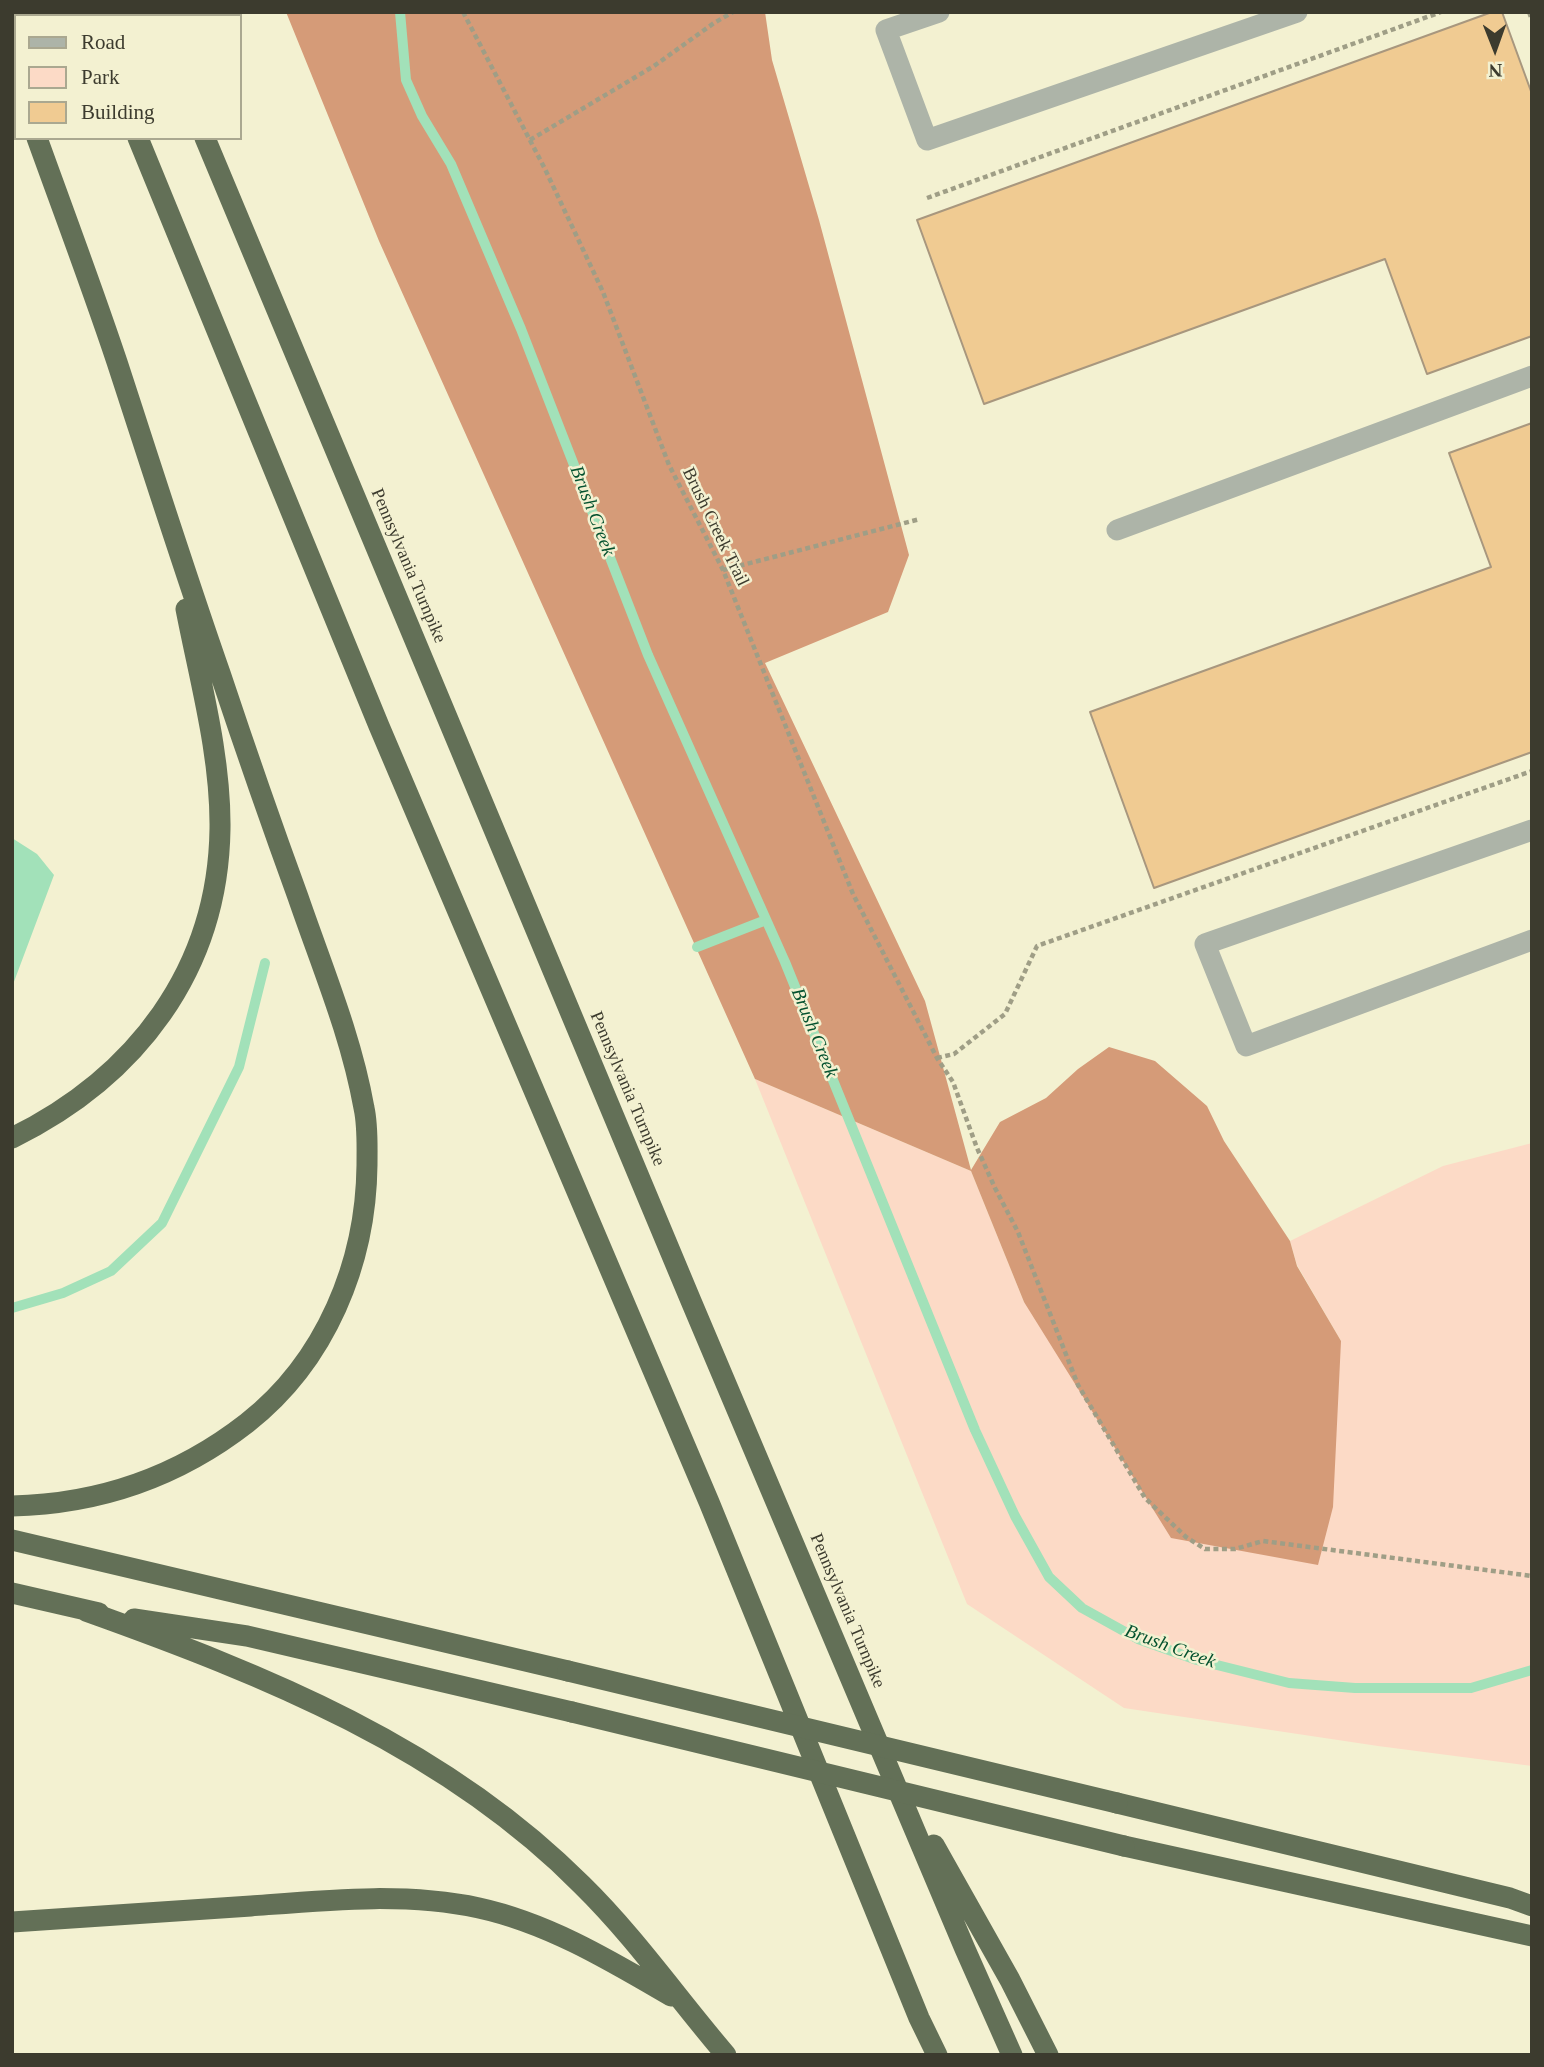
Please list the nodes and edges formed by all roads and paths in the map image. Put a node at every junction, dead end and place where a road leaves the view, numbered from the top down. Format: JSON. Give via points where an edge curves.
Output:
{"nodes":[{"id":1,"x":463,"y":12,"type":"edge"},
{"id":2,"x":733,"y":12,"type":"edge"},
{"id":3,"x":939,"y":12,"type":"edge"},
{"id":4,"x":1297,"y":12,"type":"edge"},
{"id":5,"x":1441,"y":12,"type":"edge"},
{"id":6,"x":1529,"y":12,"type":"edge"},
{"id":7,"x":1532,"y":20,"type":"edge"},
{"id":8,"x":38,"y":140,"type":"edge"},
{"id":9,"x":139,"y":140,"type":"edge"},
{"id":10,"x":206,"y":140,"type":"edge"},
{"id":11,"x":530,"y":140,"type":"junction"},
{"id":12,"x":928,"y":198,"type":"dead end"},
{"id":13,"x":1532,"y":376,"type":"edge"},
{"id":14,"x":920,"y":519,"type":"dead end"},
{"id":15,"x":1117,"y":530,"type":"dead end"},
{"id":16,"x":171,"y":531,"type":"junction"},
{"id":17,"x":723,"y":570,"type":"junction"},
{"id":18,"x":1532,"y":771,"type":"edge"},
{"id":19,"x":1532,"y":830,"type":"edge"},
{"id":20,"x":1532,"y":940,"type":"edge"},
{"id":21,"x":937,"y":1058,"type":"junction"},
{"id":22,"x":12,"y":1138,"type":"edge"},
{"id":23,"x":12,"y":1506,"type":"edge"},
{"id":24,"x":12,"y":1540,"type":"edge"},
{"id":25,"x":1532,"y":1576,"type":"edge"},
{"id":26,"x":12,"y":1594,"type":"edge"},
{"id":27,"x":86,"y":1611,"type":"junction"},
{"id":28,"x":890,"y":1767,"type":"junction"},
{"id":29,"x":1532,"y":1906,"type":"edge"},
{"id":30,"x":12,"y":1922,"type":"edge"},
{"id":31,"x":1532,"y":1936,"type":"edge"},
{"id":32,"x":681,"y":2002,"type":"junction"},
{"id":33,"x":726,"y":2055,"type":"edge"},
{"id":34,"x":937,"y":2055,"type":"edge"},
{"id":35,"x":1012,"y":2055,"type":"edge"},
{"id":36,"x":1048,"y":2055,"type":"edge"}],
"edges":[{"from":1,"to":11,"type":"path","name":"Brush Creek Trail"},
{"from":2,"to":11,"type":"path","via":[[654,66]]},
{"from":3,"to":4,"type":"lane","via":[[886,30],[927,140]]},
{"from":5,"to":12,"type":"path"},
{"from":6,"to":7,"type":"path"},
{"from":8,"to":16,"type":"highway","via":[[116,358]]},
{"from":9,"to":34,"type":"highway","via":[[379,726],[709,1502]]},
{"from":10,"to":28,"type":"highway","name":"Pennsylvania Turnpike"},
{"from":11,"to":17,"type":"path","name":"Brush Creek Trail","via":[[603,292],[669,465]]},
{"from":13,"to":15,"type":"lane"},
{"from":14,"to":17,"type":"path"},
{"from":16,"to":22,"type":"highway","via":[[219,791],[219,864],[204,936],[171,999],[128,1055],[72,1103]]},
{"from":16,"to":23,"type":"highway","via":[[349,1040],[365,1113],[367,1195],[346,1288],[293,1379],[262,1411],[188,1463],[140,1484],[92,1498]]},
{"from":17,"to":21,"type":"path","name":"Brush Creek Trail","via":[[853,894]]},
{"from":18,"to":21,"type":"path","via":[[1037,946],[1005,1014],[954,1054]]},
{"from":19,"to":20,"type":"lane","via":[[1205,944],[1246,1046]]},
{"from":21,"to":25,"type":"path","name":"Brush Creek Trail","via":[[953,1082],[977,1148],[1018,1232],[1078,1385],[1145,1498],[1186,1537],[1205,1549],[1235,1549],[1263,1541]]},
{"from":24,"to":29,"type":"highway","bridge":true},
{"from":26,"to":27,"type":"highway"},
{"from":27,"to":31,"type":"highway","bridge":true,"via":[[247,1636],[1124,1846]]},
{"from":27,"to":32,"type":"highway","via":[[200,1652],[345,1716],[471,1790],[582,1884]]},
{"from":28,"to":35,"type":"highway","name":"Pennsylvania Turnpike"},
{"from":28,"to":36,"type":"highway"},
{"from":30,"to":32,"type":"highway","via":[[333,1900],[444,1902],[481,1908],[546,1930]]},
{"from":32,"to":33,"type":"highway"}]}
